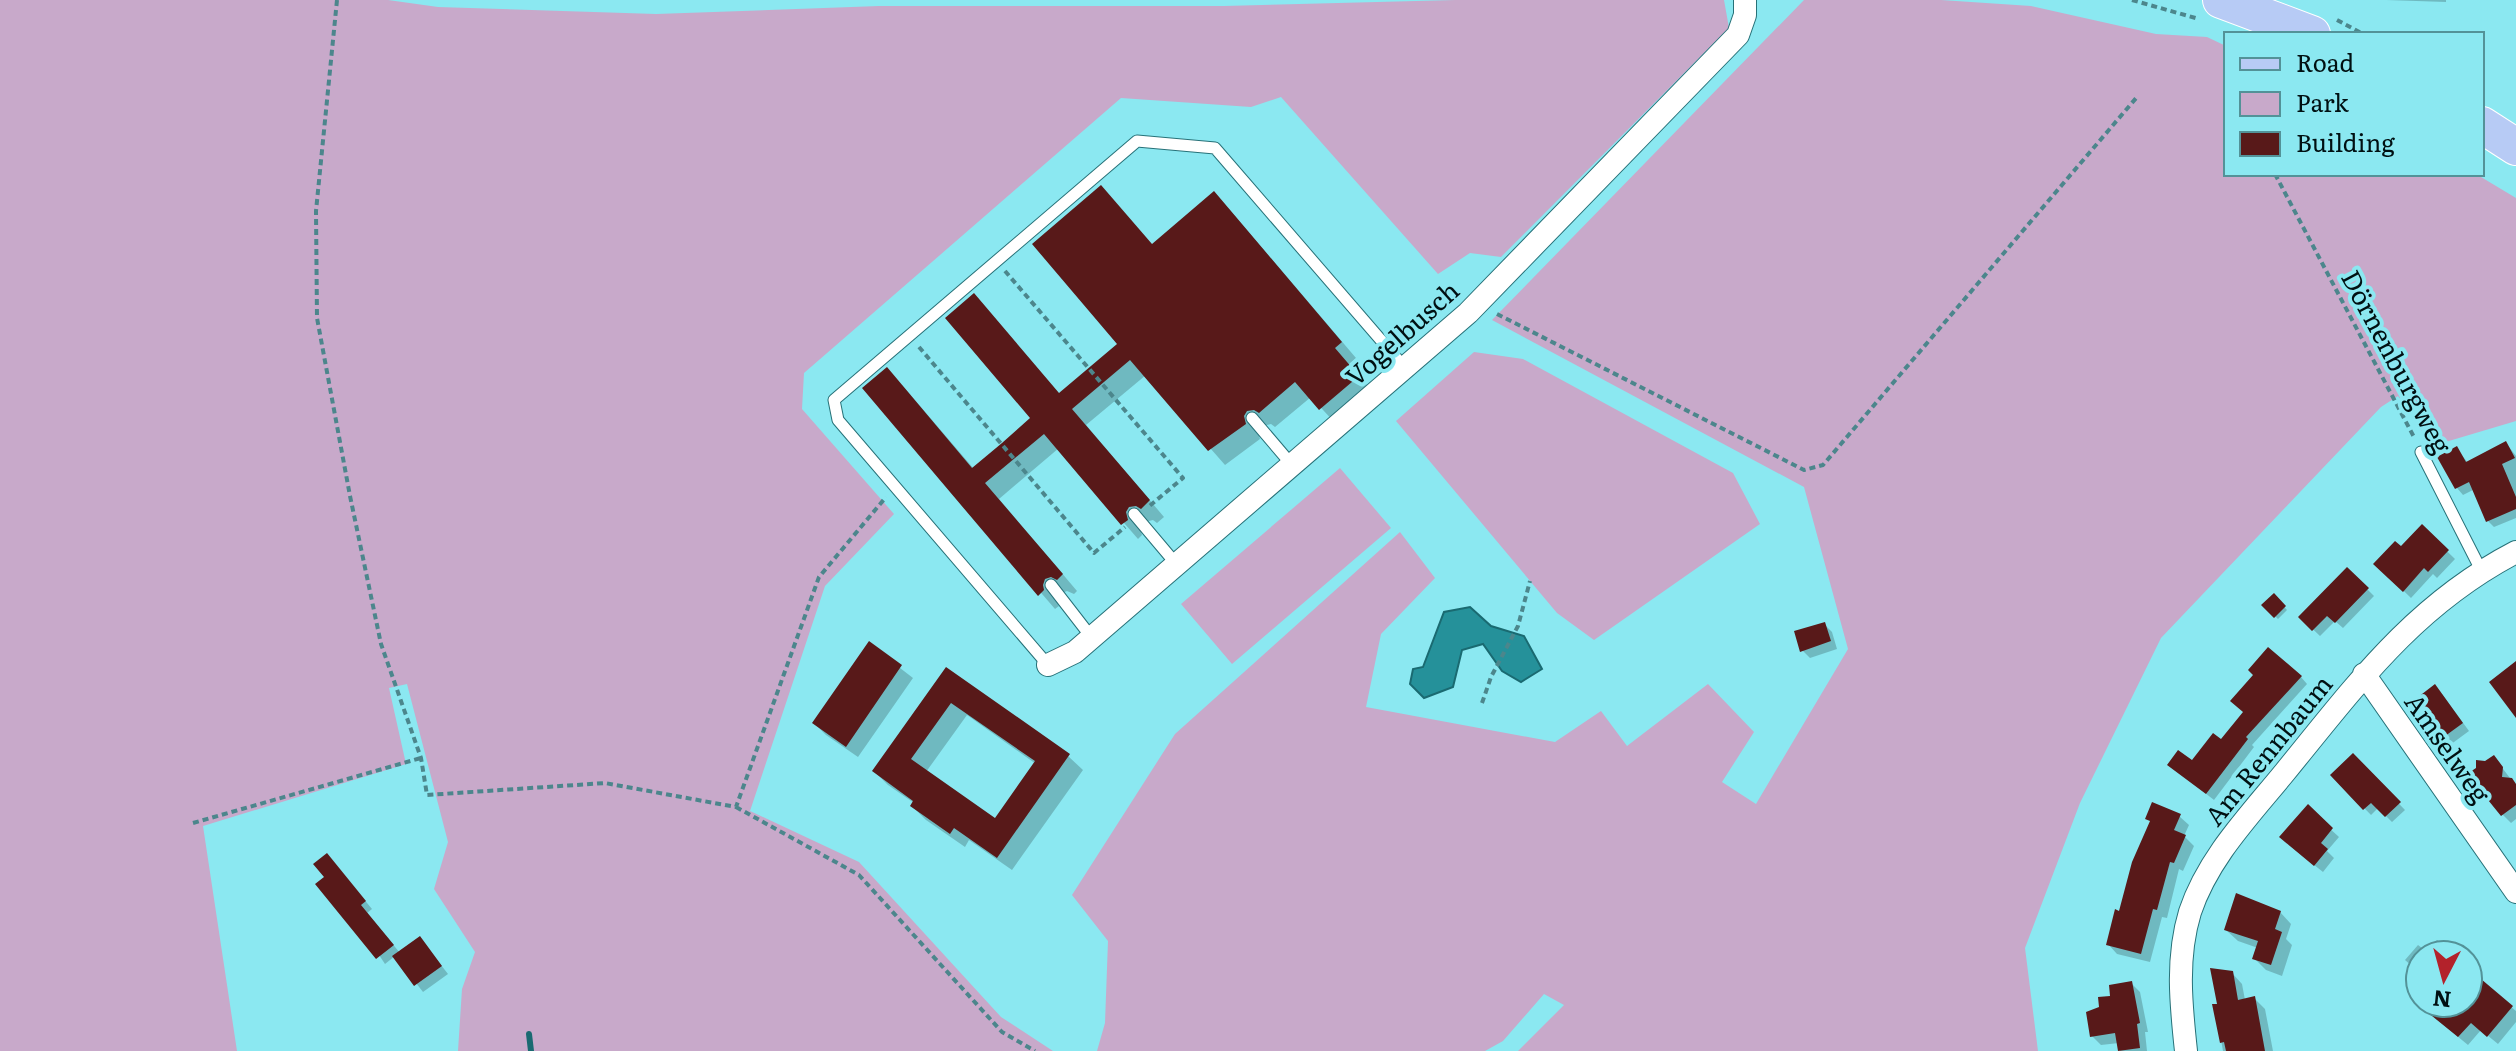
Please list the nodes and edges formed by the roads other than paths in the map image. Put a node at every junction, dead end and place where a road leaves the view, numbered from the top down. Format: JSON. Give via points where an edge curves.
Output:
{"nodes":[{"id":1,"x":1745,"y":0,"type":"edge"},
{"id":2,"x":2211,"y":10,"type":"edge"},
{"id":3,"x":2304,"y":32,"type":"edge"},
{"id":4,"x":2484,"y":126,"type":"edge"},
{"id":5,"x":2516,"y":147,"type":"edge"},
{"id":6,"x":1405,"y":368,"type":"junction"},
{"id":7,"x":1252,"y":418,"type":"dead end"},
{"id":8,"x":2421,"y":452,"type":"road end"},
{"id":9,"x":1292,"y":465,"type":"junction"},
{"id":10,"x":1135,"y":516,"type":"road end"},
{"id":11,"x":2516,"y":552,"type":"edge"},
{"id":12,"x":1177,"y":565,"type":"junction"},
{"id":13,"x":2481,"y":570,"type":"junction"},
{"id":14,"x":1051,"y":585,"type":"dead end"},
{"id":15,"x":1092,"y":638,"type":"junction"},
{"id":16,"x":1048,"y":665,"type":"joint"},
{"id":17,"x":2364,"y":674,"type":"junction"},
{"id":18,"x":2516,"y":892,"type":"edge"},
{"id":19,"x":2186,"y":1051,"type":"edge"}],
"edges":[{"from":1,"to":6,"type":"street","name":"Vogelbusch","via":[[1738,35],[1477,304]]},
{"from":2,"to":3,"type":"main road"},
{"from":4,"to":5,"type":"main road"},
{"from":6,"to":9,"type":"street","name":"Vogelbusch"},
{"from":6,"to":16,"type":"lane","via":[[1215,148],[1137,141],[834,400],[838,420]]},
{"from":7,"to":9,"type":"lane"},
{"from":8,"to":13,"type":"lane","name":"Dörnenburgweg"},
{"from":9,"to":12,"type":"street","name":"Vogelbusch"},
{"from":10,"to":12,"type":"lane"},
{"from":11,"to":13,"type":"street","name":"Am Rennbaum"},
{"from":12,"to":15,"type":"street","name":"Vogelbusch"},
{"from":13,"to":17,"type":"street","name":"Am Rennbaum","via":[[2421,615]]},
{"from":14,"to":15,"type":"lane"},
{"from":15,"to":16,"type":"street","name":"Vogelbusch"},
{"from":17,"to":18,"type":"street","name":"Amselweg"},
{"from":17,"to":19,"type":"street","name":"Am Rennbaum","via":[[2218,854],[2190,913],[2178,982]]}]}
